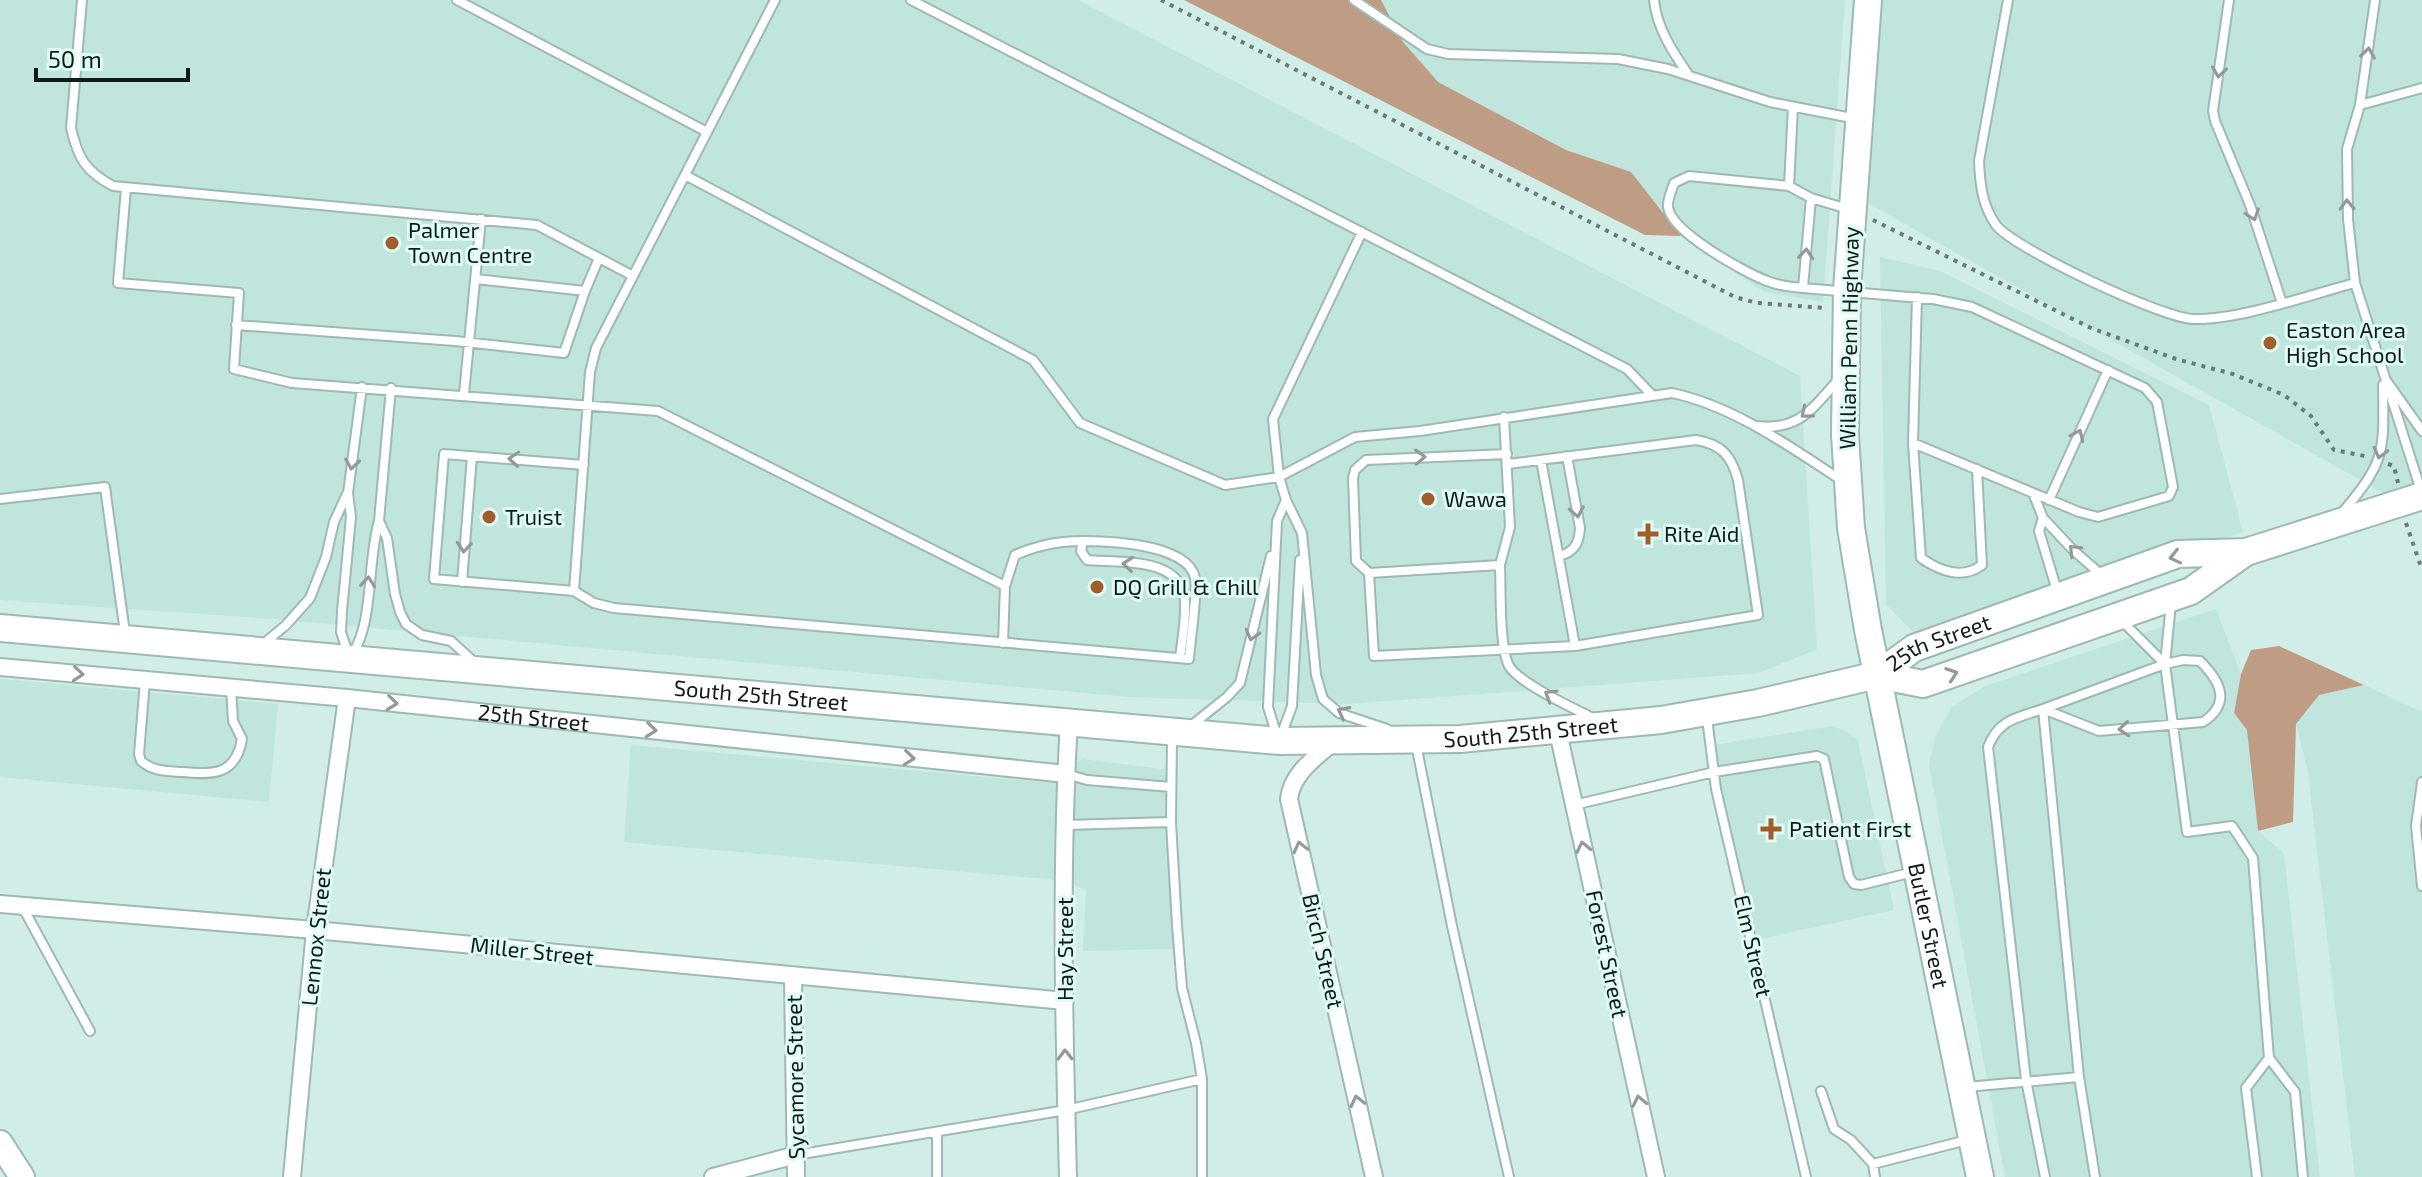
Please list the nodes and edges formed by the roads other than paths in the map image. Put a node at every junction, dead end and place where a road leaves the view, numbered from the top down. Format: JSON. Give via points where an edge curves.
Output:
{"nodes":[{"id":1,"x":82,"y":0,"type":"edge"},
{"id":2,"x":457,"y":0,"type":"edge"},
{"id":3,"x":775,"y":0,"type":"edge"},
{"id":4,"x":911,"y":0,"type":"edge"},
{"id":5,"x":1354,"y":0,"type":"edge"},
{"id":6,"x":1654,"y":0,"type":"edge"},
{"id":7,"x":1868,"y":0,"type":"edge"},
{"id":8,"x":2008,"y":0,"type":"edge"},
{"id":9,"x":2229,"y":0,"type":"edge"},
{"id":10,"x":2375,"y":0,"type":"edge"},
{"id":11,"x":1689,"y":75,"type":"junction"},
{"id":12,"x":2422,"y":88,"type":"edge"},
{"id":13,"x":2360,"y":105,"type":"junction"},
{"id":14,"x":1793,"y":107,"type":"junction"},
{"id":15,"x":1859,"y":120,"type":"junction"},
{"id":16,"x":707,"y":132,"type":"junction"},
{"id":17,"x":685,"y":175,"type":"junction"},
{"id":18,"x":1789,"y":186,"type":"junction"},
{"id":19,"x":126,"y":188,"type":"junction"},
{"id":20,"x":1811,"y":198,"type":"junction"},
{"id":21,"x":1853,"y":210,"type":"junction"},
{"id":22,"x":481,"y":219,"type":"junction"},
{"id":23,"x":1362,"y":232,"type":"junction"},
{"id":24,"x":599,"y":258,"type":"junction"},
{"id":25,"x":633,"y":276,"type":"junction"},
{"id":26,"x":476,"y":279,"type":"junction"},
{"id":27,"x":2355,"y":283,"type":"junction"},
{"id":28,"x":1803,"y":288,"type":"junction"},
{"id":29,"x":585,"y":291,"type":"junction"},
{"id":30,"x":1917,"y":297,"type":"junction"},
{"id":31,"x":1847,"y":300,"type":"junction"},
{"id":32,"x":2282,"y":303,"type":"junction"},
{"id":33,"x":236,"y":325,"type":"junction"},
{"id":34,"x":471,"y":343,"type":"junction"},
{"id":35,"x":2108,"y":370,"type":"junction"},
{"id":36,"x":1845,"y":372,"type":"junction"},
{"id":37,"x":2383,"y":376,"type":"junction"},
{"id":38,"x":362,"y":387,"type":"junction"},
{"id":39,"x":391,"y":388,"type":"junction"},
{"id":40,"x":464,"y":394,"type":"junction"},
{"id":41,"x":1652,"y":395,"type":"junction"},
{"id":42,"x":588,"y":406,"type":"junction"},
{"id":43,"x":1504,"y":417,"type":"junction"},
{"id":44,"x":1753,"y":425,"type":"junction"},
{"id":45,"x":2422,"y":431,"type":"edge"},
{"id":46,"x":1913,"y":443,"type":"junction"},
{"id":47,"x":1507,"y":454,"type":"junction"},
{"id":48,"x":472,"y":456,"type":"junction"},
{"id":49,"x":1567,"y":456,"type":"junction"},
{"id":50,"x":1541,"y":460,"type":"junction"},
{"id":51,"x":1508,"y":464,"type":"junction"},
{"id":52,"x":584,"y":465,"type":"junction"},
{"id":53,"x":1977,"y":469,"type":"junction"},
{"id":54,"x":1279,"y":477,"type":"junction"},
{"id":55,"x":1848,"y":484,"type":"junction"},
{"id":56,"x":348,"y":493,"type":"junction"},
{"id":57,"x":2033,"y":493,"type":"junction"},
{"id":58,"x":2422,"y":496,"type":"edge"},
{"id":59,"x":0,"y":499,"type":"edge"},
{"id":60,"x":1286,"y":500,"type":"junction"},
{"id":61,"x":2049,"y":500,"type":"junction"},
{"id":62,"x":2043,"y":518,"type":"junction"},
{"id":63,"x":379,"y":521,"type":"junction"},
{"id":64,"x":2333,"y":523,"type":"junction"},
{"id":65,"x":1276,"y":532,"type":"junction"},
{"id":66,"x":1302,"y":533,"type":"junction"},
{"id":67,"x":1083,"y":541,"type":"junction"},
{"id":68,"x":2246,"y":552,"type":"junction"},
{"id":69,"x":1559,"y":556,"type":"junction"},
{"id":70,"x":1500,"y":565,"type":"junction"},
{"id":71,"x":1369,"y":573,"type":"junction"},
{"id":72,"x":2107,"y":579,"type":"junction"},
{"id":73,"x":462,"y":582,"type":"junction"},
{"id":74,"x":1005,"y":586,"type":"junction"},
{"id":75,"x":574,"y":591,"type":"junction"},
{"id":76,"x":2059,"y":596,"type":"junction"},
{"id":77,"x":2171,"y":598,"type":"junction"},
{"id":78,"x":2117,"y":616,"type":"junction"},
{"id":79,"x":0,"y":628,"type":"edge"},
{"id":80,"x":126,"y":638,"type":"junction"},
{"id":81,"x":1003,"y":643,"type":"junction"},
{"id":82,"x":1575,"y":646,"type":"junction"},
{"id":83,"x":1504,"y":648,"type":"junction"},
{"id":84,"x":257,"y":649,"type":"junction"},
{"id":85,"x":350,"y":657,"type":"junction"},
{"id":86,"x":1184,"y":658,"type":"junction"},
{"id":87,"x":2165,"y":664,"type":"junction"},
{"id":88,"x":0,"y":665,"type":"edge"},
{"id":89,"x":485,"y":671,"type":"junction"},
{"id":90,"x":1877,"y":675,"type":"junction"},
{"id":91,"x":145,"y":680,"type":"junction"},
{"id":92,"x":231,"y":688,"type":"junction"},
{"id":93,"x":347,"y":698,"type":"junction"},
{"id":94,"x":2043,"y":709,"type":"junction"},
{"id":95,"x":1707,"y":713,"type":"junction"},
{"id":96,"x":1069,"y":721,"type":"junction"},
{"id":97,"x":2173,"y":725,"type":"junction"},
{"id":98,"x":1610,"y":727,"type":"junction"},
{"id":99,"x":1177,"y":731,"type":"junction"},
{"id":100,"x":1558,"y":732,"type":"junction"},
{"id":101,"x":1415,"y":740,"type":"junction"},
{"id":102,"x":1279,"y":741,"type":"junction"},
{"id":103,"x":1333,"y":742,"type":"junction"},
{"id":104,"x":1714,"y":772,"type":"junction"},
{"id":105,"x":1066,"y":774,"type":"junction"},
{"id":106,"x":2422,"y":782,"type":"edge"},
{"id":107,"x":1171,"y":787,"type":"junction"},
{"id":108,"x":1574,"y":805,"type":"junction"},
{"id":109,"x":1171,"y":822,"type":"junction"},
{"id":110,"x":1066,"y":825,"type":"junction"},
{"id":111,"x":1917,"y":871,"type":"junction"},
{"id":112,"x":2422,"y":886,"type":"edge"},
{"id":113,"x":0,"y":904,"type":"edge"},
{"id":114,"x":22,"y":906,"type":"junction"},
{"id":115,"x":315,"y":930,"type":"junction"},
{"id":116,"x":793,"y":977,"type":"junction"},
{"id":117,"x":1065,"y":1001,"type":"junction"},
{"id":118,"x":90,"y":1031,"type":"dead end"},
{"id":119,"x":2269,"y":1058,"type":"junction"},
{"id":120,"x":2079,"y":1077,"type":"junction"},
{"id":121,"x":1202,"y":1079,"type":"junction"},
{"id":122,"x":2026,"y":1080,"type":"junction"},
{"id":123,"x":1961,"y":1087,"type":"junction"},
{"id":124,"x":1821,"y":1091,"type":"dead end"},
{"id":125,"x":1066,"y":1110,"type":"junction"},
{"id":126,"x":937,"y":1132,"type":"junction"},
{"id":127,"x":1972,"y":1139,"type":"junction"},
{"id":128,"x":0,"y":1143,"type":"edge"},
{"id":129,"x":796,"y":1155,"type":"junction"},
{"id":130,"x":1873,"y":1164,"type":"junction"},
{"id":131,"x":22,"y":1177,"type":"edge"},
{"id":132,"x":292,"y":1177,"type":"edge"},
{"id":133,"x":713,"y":1177,"type":"edge"},
{"id":134,"x":796,"y":1177,"type":"edge"},
{"id":135,"x":937,"y":1177,"type":"edge"},
{"id":136,"x":1068,"y":1177,"type":"edge"},
{"id":137,"x":1202,"y":1177,"type":"edge"},
{"id":138,"x":1374,"y":1177,"type":"edge"},
{"id":139,"x":1509,"y":1177,"type":"edge"},
{"id":140,"x":1656,"y":1177,"type":"edge"},
{"id":141,"x":1806,"y":1177,"type":"edge"},
{"id":142,"x":1874,"y":1177,"type":"edge"},
{"id":143,"x":1980,"y":1177,"type":"edge"},
{"id":144,"x":2045,"y":1177,"type":"edge"},
{"id":145,"x":2095,"y":1177,"type":"edge"},
{"id":146,"x":2257,"y":1177,"type":"edge"},
{"id":147,"x":2303,"y":1177,"type":"edge"}],
"edges":[{"from":1,"to":19,"type":"lane","via":[[73,138],[85,166],[98,178]]},
{"from":2,"to":16,"type":"lane"},
{"from":3,"to":16,"type":"lane"},
{"from":4,"to":23,"type":"lane"},
{"from":5,"to":11,"type":"lane","via":[[1427,49],[1448,54],[1618,59]]},
{"from":6,"to":11,"type":"lane","via":[[1671,50]]},
{"from":7,"to":15,"type":"main road","name":"William Penn Highway"},
{"from":8,"to":32,"type":"lane","via":[[1979,161],[1980,185],[1998,227],[2053,261],[2167,314],[2221,317]]},
{"from":9,"to":32,"type":"lane","one_way":true,"via":[[2213,111]]},
{"from":13,"to":10,"type":"lane","one_way":true},
{"from":11,"to":14,"type":"lane"},
{"from":12,"to":13,"type":"lane"},
{"from":27,"to":13,"type":"lane","one_way":true,"via":[[2346,161]]},
{"from":14,"to":15,"type":"lane"},
{"from":14,"to":18,"type":"lane"},
{"from":15,"to":21,"type":"main road","name":"William Penn Highway"},
{"from":16,"to":17,"type":"lane"},
{"from":17,"to":25,"type":"lane"},
{"from":17,"to":54,"type":"lane","via":[[1033,360],[1080,423],[1225,485]]},
{"from":18,"to":20,"type":"lane"},
{"from":18,"to":28,"type":"lane","via":[[1689,176],[1674,183],[1668,206],[1676,223],[1710,248],[1766,281]]},
{"from":19,"to":22,"type":"lane"},
{"from":19,"to":33,"type":"lane","via":[[118,283],[239,293]]},
{"from":20,"to":21,"type":"lane"},
{"from":28,"to":20,"type":"lane","one_way":true},
{"from":21,"to":31,"type":"main road","name":"William Penn Highway"},
{"from":22,"to":24,"type":"lane","via":[[537,225]]},
{"from":22,"to":26,"type":"lane"},
{"from":23,"to":41,"type":"lane","via":[[1627,369]]},
{"from":23,"to":54,"type":"lane","via":[[1273,419]]},
{"from":24,"to":25,"type":"lane"},
{"from":24,"to":29,"type":"lane"},
{"from":25,"to":42,"type":"lane","via":[[596,348]]},
{"from":26,"to":29,"type":"lane"},
{"from":26,"to":34,"type":"lane"},
{"from":27,"to":32,"type":"lane"},
{"from":27,"to":37,"type":"lane"},
{"from":28,"to":31,"type":"lane"},
{"from":29,"to":34,"type":"lane","via":[[564,353]]},
{"from":30,"to":31,"type":"lane"},
{"from":30,"to":35,"type":"lane","via":[[1972,307]]},
{"from":30,"to":46,"type":"lane"},
{"from":31,"to":36,"type":"main road","name":"William Penn Highway"},
{"from":33,"to":34,"type":"lane"},
{"from":33,"to":38,"type":"lane","via":[[234,369],[292,383]]},
{"from":34,"to":40,"type":"lane"},
{"from":61,"to":35,"type":"lane","one_way":true},
{"from":35,"to":61,"type":"lane","via":[[2145,388],[2157,402],[2173,487],[2169,496],[2098,517]]},
{"from":36,"to":44,"type":"lane","one_way":true,"via":[[1794,423]]},
{"from":36,"to":55,"type":"main road","name":"William Penn Highway"},
{"from":37,"to":45,"type":"lane"},
{"from":37,"to":58,"type":"lane"},
{"from":37,"to":64,"type":"lane","one_way":true,"via":[[2379,461],[2369,482]]},
{"from":38,"to":39,"type":"lane"},
{"from":38,"to":56,"type":"lane","one_way":true},
{"from":39,"to":40,"type":"lane"},
{"from":39,"to":63,"type":"lane"},
{"from":40,"to":42,"type":"lane"},
{"from":41,"to":43,"type":"lane"},
{"from":41,"to":44,"type":"lane","via":[[1690,396]]},
{"from":42,"to":52,"type":"lane"},
{"from":42,"to":74,"type":"lane","via":[[658,411]]},
{"from":43,"to":47,"type":"lane"},
{"from":43,"to":54,"type":"lane","via":[[1355,437]]},
{"from":44,"to":55,"type":"lane"},
{"from":46,"to":53,"type":"lane"},
{"from":46,"to":53,"type":"lane","via":[[1921,558],[1945,571],[1972,572],[1982,565]]},
{"from":47,"to":51,"type":"lane"},
{"from":71,"to":47,"type":"lane","one_way":true,"via":[[1356,561],[1353,478],[1366,460]]},
{"from":52,"to":48,"type":"lane","one_way":true},
{"from":48,"to":73,"type":"lane","one_way":true},
{"from":48,"to":73,"type":"lane","via":[[444,454],[434,579]]},
{"from":49,"to":50,"type":"lane"},
{"from":49,"to":69,"type":"lane","one_way":true,"via":[[1580,528],[1575,548]]},
{"from":49,"to":82,"type":"lane","via":[[1696,440],[1724,449],[1738,480],[1758,615]]},
{"from":50,"to":51,"type":"lane"},
{"from":50,"to":69,"type":"lane"},
{"from":51,"to":70,"type":"lane","via":[[1510,527]]},
{"from":52,"to":75,"type":"lane"},
{"from":53,"to":57,"type":"lane"},
{"from":54,"to":60,"type":"lane"},
{"from":55,"to":90,"type":"main road","name":"William Penn Highway","via":[[1857,572]]},
{"from":56,"to":84,"type":"lane","via":[[310,598]]},
{"from":56,"to":85,"type":"lane","via":[[351,517],[341,632]]},
{"from":57,"to":61,"type":"lane"},
{"from":57,"to":62,"type":"lane"},
{"from":58,"to":64,"type":"main road","name":"25th Street"},
{"from":59,"to":80,"type":"lane","via":[[105,487]]},
{"from":60,"to":65,"type":"lane"},
{"from":60,"to":66,"type":"lane"},
{"from":72,"to":62,"type":"lane","one_way":true},
{"from":62,"to":76,"type":"lane","via":[[2039,531]]},
{"from":85,"to":63,"type":"lane","one_way":true,"via":[[363,630],[372,541]]},
{"from":63,"to":89,"type":"lane","via":[[406,624],[422,635],[451,641]]},
{"from":64,"to":68,"type":"main road","name":"25th Street"},
{"from":65,"to":99,"type":"lane","one_way":true,"via":[[1240,683],[1201,720]]},
{"from":65,"to":102,"type":"lane","via":[[1268,707]]},
{"from":101,"to":66,"type":"lane","one_way":true,"via":[[1339,713],[1323,699]]},
{"from":66,"to":102,"type":"lane","via":[[1292,706]]},
{"from":67,"to":74,"type":"lane","via":[[1015,555]]},
{"from":86,"to":67,"type":"lane","one_way":true,"via":[[1185,601],[1172,574],[1149,566],[1087,560],[1081,551]]},
{"from":67,"to":86,"type":"lane","via":[[1132,544],[1187,564],[1195,576]]},
{"from":68,"to":72,"type":"main road","name":"25th Street","one_way":true,"via":[[2178,554]]},
{"from":68,"to":77,"type":"main road","name":"25th Street","via":[[2191,591]]},
{"from":69,"to":82,"type":"lane"},
{"from":70,"to":71,"type":"lane"},
{"from":70,"to":83,"type":"lane"},
{"from":71,"to":83,"type":"lane","via":[[1374,656]]},
{"from":72,"to":76,"type":"main road","name":"25th Street"},
{"from":73,"to":75,"type":"lane"},
{"from":74,"to":81,"type":"lane"},
{"from":75,"to":81,"type":"lane","via":[[614,608]]},
{"from":76,"to":90,"type":"main road","name":"25th Street","via":[[1914,648]]},
{"from":77,"to":78,"type":"main road","name":"25th Street"},
{"from":77,"to":87,"type":"lane"},
{"from":78,"to":87,"type":"lane"},
{"from":90,"to":78,"type":"main road","name":"25th Street","one_way":true,"via":[[1923,684]]},
{"from":79,"to":80,"type":"main road"},
{"from":80,"to":84,"type":"main road"},
{"from":81,"to":86,"type":"lane"},
{"from":82,"to":83,"type":"lane"},
{"from":98,"to":83,"type":"lane","one_way":true,"via":[[1516,674]]},
{"from":84,"to":85,"type":"main road"},
{"from":85,"to":89,"type":"main road","name":"South 25th Street"},
{"from":87,"to":94,"type":"lane"},
{"from":87,"to":97,"type":"lane"},
{"from":87,"to":97,"type":"lane","via":[[2200,661],[2219,685],[2221,698],[2215,714],[2203,722]]},
{"from":88,"to":91,"type":"street","name":"25th Street","one_way":true},
{"from":89,"to":96,"type":"main road","name":"South 25th Street"},
{"from":90,"to":95,"type":"main road","name":"South 25th Street"},
{"from":90,"to":111,"type":"main road","name":"Butler Street"},
{"from":91,"to":92,"type":"street","name":"25th Street"},
{"from":91,"to":92,"type":"lane","via":[[139,754],[156,770],[211,774],[236,759],[242,739],[233,721]]},
{"from":92,"to":93,"type":"street","name":"25th Street"},
{"from":93,"to":105,"type":"street","name":"25th Street","one_way":true},
{"from":93,"to":115,"type":"street","name":"Lennox Street"},
{"from":97,"to":94,"type":"lane","one_way":true,"via":[[2099,731]]},
{"from":94,"to":120,"type":"lane"},
{"from":94,"to":122,"type":"lane","via":[[2010,720],[1995,731],[1988,747]]},
{"from":95,"to":98,"type":"main road","name":"South 25th Street"},
{"from":95,"to":104,"type":"lane","name":"Elm Street"},
{"from":96,"to":99,"type":"main road","name":"South 25th Street"},
{"from":96,"to":105,"type":"street","name":"Hay Street"},
{"from":97,"to":119,"type":"lane","via":[[2187,832],[2232,826],[2253,858]]},
{"from":98,"to":100,"type":"main road","name":"South 25th Street"},
{"from":99,"to":102,"type":"main road","name":"South 25th Street"},
{"from":99,"to":107,"type":"lane"},
{"from":100,"to":101,"type":"main road","name":"South 25th Street"},
{"from":100,"to":108,"type":"street","name":"Forest Street"},
{"from":101,"to":103,"type":"main road","name":"South 25th Street"},
{"from":101,"to":139,"type":"lane"},
{"from":102,"to":103,"type":"main road","name":"South 25th Street"},
{"from":138,"to":103,"type":"street","name":"Birch Street","one_way":true,"via":[[1289,799],[1296,776]]},
{"from":104,"to":108,"type":"lane"},
{"from":104,"to":111,"type":"lane","via":[[1824,759],[1854,884]]},
{"from":104,"to":141,"type":"lane","name":"Elm Street"},
{"from":105,"to":107,"type":"lane"},
{"from":105,"to":110,"type":"street","name":"Hay Street"},
{"from":106,"to":112,"type":"lane","via":[[2416,826]]},
{"from":107,"to":109,"type":"lane"},
{"from":140,"to":108,"type":"street","name":"Forest Street","one_way":true},
{"from":109,"to":110,"type":"lane"},
{"from":109,"to":121,"type":"lane","via":[[1182,988]]},
{"from":110,"to":117,"type":"street","name":"Hay Street"},
{"from":111,"to":123,"type":"main road","name":"Butler Street"},
{"from":113,"to":114,"type":"street","name":"Miller Street"},
{"from":114,"to":115,"type":"street","name":"Miller Street"},
{"from":114,"to":118,"type":"lane"},
{"from":115,"to":116,"type":"street","name":"Miller Street"},
{"from":115,"to":132,"type":"street","name":"Lennox Street"},
{"from":116,"to":117,"type":"street","name":"Miller Street"},
{"from":116,"to":129,"type":"street","name":"Sycamore Street"},
{"from":125,"to":117,"type":"street","name":"Hay Street","one_way":true},
{"from":119,"to":146,"type":"lane","via":[[2246,1088]]},
{"from":119,"to":147,"type":"lane","via":[[2295,1092]]},
{"from":120,"to":122,"type":"lane"},
{"from":120,"to":145,"type":"lane"},
{"from":121,"to":125,"type":"lane"},
{"from":121,"to":137,"type":"lane"},
{"from":122,"to":123,"type":"lane"},
{"from":122,"to":144,"type":"lane"},
{"from":123,"to":127,"type":"main road","name":"Butler Street"},
{"from":124,"to":130,"type":"lane","via":[[1834,1129]]},
{"from":125,"to":126,"type":"lane"},
{"from":125,"to":136,"type":"street","name":"Hay Street"},
{"from":126,"to":129,"type":"lane"},
{"from":126,"to":135,"type":"lane"},
{"from":127,"to":130,"type":"lane"},
{"from":127,"to":143,"type":"main road","name":"Butler Street"},
{"from":128,"to":131,"type":"main road"},
{"from":129,"to":133,"type":"street"},
{"from":129,"to":134,"type":"street","name":"Sycamore Street"},
{"from":130,"to":142,"type":"lane"}]}
